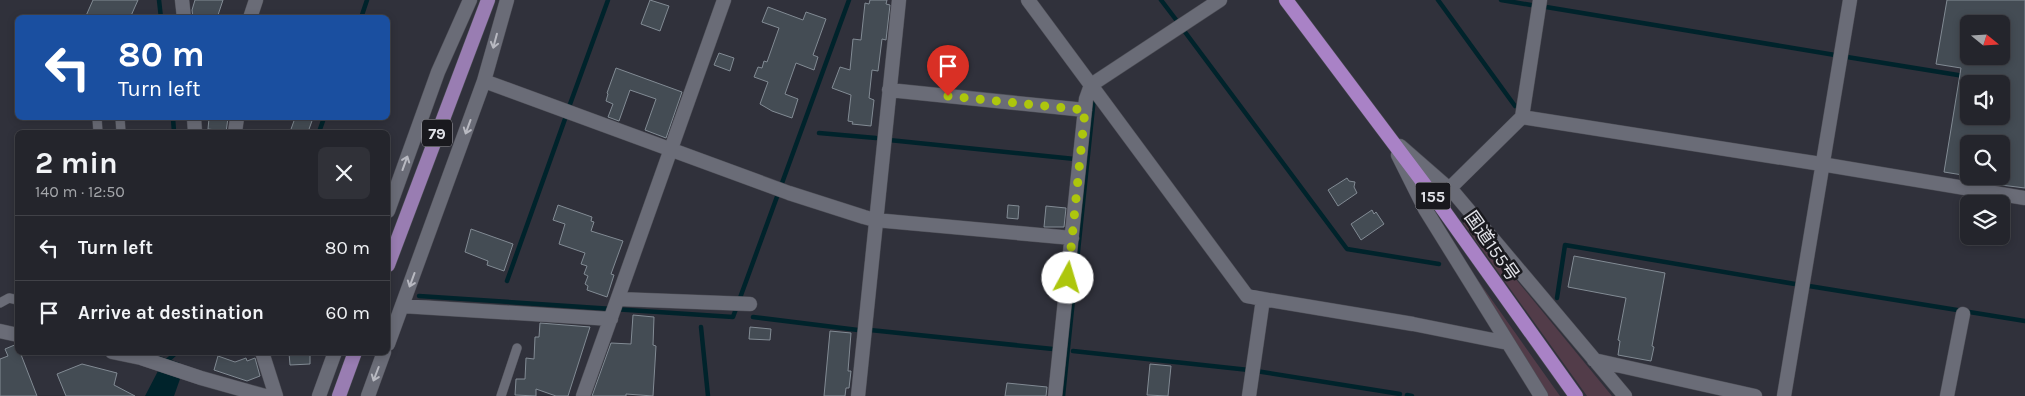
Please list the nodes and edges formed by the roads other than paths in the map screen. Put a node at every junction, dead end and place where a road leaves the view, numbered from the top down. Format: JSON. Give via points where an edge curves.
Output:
{"nodes":[{"id":1,"x":182,"y":0,"type":"edge"},
{"id":2,"x":256,"y":0,"type":"edge"},
{"id":3,"x":470,"y":0,"type":"edge"},
{"id":4,"x":488,"y":0,"type":"edge"},
{"id":5,"x":507,"y":0,"type":"edge"},
{"id":6,"x":724,"y":0,"type":"edge"},
{"id":7,"x":899,"y":0,"type":"edge"},
{"id":8,"x":1028,"y":0,"type":"edge"},
{"id":9,"x":1220,"y":0,"type":"edge"},
{"id":10,"x":1286,"y":0,"type":"edge"},
{"id":11,"x":1540,"y":0,"type":"edge"},
{"id":12,"x":1850,"y":0,"type":"edge"},
{"id":13,"x":184,"y":15,"type":"edge"},
{"id":14,"x":251,"y":15,"type":"edge"},
{"id":15,"x":484,"y":81,"type":"junction"},
{"id":16,"x":1091,"y":84,"type":"junction"},
{"id":17,"x":889,"y":90,"type":"junction"},
{"id":18,"x":1085,"y":110,"type":"junction"},
{"id":19,"x":1522,"y":117,"type":"junction"},
{"id":20,"x":1388,"y":136,"type":"junction"},
{"id":21,"x":672,"y":150,"type":"junction"},
{"id":22,"x":1822,"y":164,"type":"junction"},
{"id":23,"x":1449,"y":189,"type":"junction"},
{"id":24,"x":2025,"y":198,"type":"edge"},
{"id":25,"x":390,"y":204,"type":"edge"},
{"id":26,"x":875,"y":220,"type":"junction"},
{"id":27,"x":1072,"y":238,"type":"junction"},
{"id":28,"x":390,"y":260,"type":"edge"},
{"id":29,"x":15,"y":299,"type":"edge"},
{"id":30,"x":1263,"y":299,"type":"junction"},
{"id":31,"x":0,"y":303,"type":"edge"},
{"id":32,"x":742,"y":304,"type":"dead end"},
{"id":33,"x":402,"y":306,"type":"junction"},
{"id":34,"x":614,"y":308,"type":"junction"},
{"id":35,"x":1963,"y":314,"type":"dead end"},
{"id":36,"x":0,"y":331,"type":"edge"},
{"id":37,"x":15,"y":334,"type":"edge"},
{"id":38,"x":390,"y":339,"type":"edge"},
{"id":39,"x":1508,"y":343,"type":"junction"},
{"id":40,"x":517,"y":348,"type":"dead end"},
{"id":41,"x":126,"y":355,"type":"edge"},
{"id":42,"x":263,"y":355,"type":"edge"},
{"id":43,"x":334,"y":355,"type":"edge"},
{"id":44,"x":354,"y":355,"type":"edge"},
{"id":45,"x":383,"y":355,"type":"edge"},
{"id":46,"x":1594,"y":360,"type":"junction"},
{"id":47,"x":265,"y":396,"type":"edge"},
{"id":48,"x":276,"y":396,"type":"edge"},
{"id":49,"x":319,"y":396,"type":"edge"},
{"id":50,"x":339,"y":396,"type":"edge"},
{"id":51,"x":368,"y":396,"type":"edge"},
{"id":52,"x":501,"y":396,"type":"edge"},
{"id":53,"x":583,"y":396,"type":"edge"},
{"id":54,"x":858,"y":396,"type":"edge"},
{"id":55,"x":1055,"y":396,"type":"edge"},
{"id":56,"x":1249,"y":396,"type":"edge"},
{"id":57,"x":1541,"y":396,"type":"edge"},
{"id":58,"x":1576,"y":396,"type":"edge"},
{"id":59,"x":1624,"y":396,"type":"edge"},
{"id":60,"x":1755,"y":396,"type":"edge"},
{"id":61,"x":1784,"y":396,"type":"edge"},
{"id":62,"x":1947,"y":396,"type":"edge"}],
"edges":[{"from":1,"to":13,"type":"street"},
{"from":2,"to":14,"type":"street"},
{"from":25,"to":3,"type":"street","one_way":true,"via":[[438,72]]},
{"from":4,"to":28,"type":"main road","number":"79"},
{"from":5,"to":15,"type":"street","one_way":true},
{"from":6,"to":21,"type":"street"},
{"from":7,"to":17,"type":"street"},
{"from":8,"to":16,"type":"street"},
{"from":9,"to":16,"type":"street"},
{"from":10,"to":20,"type":"highway","name":"国道155号","number":"155"},
{"from":11,"to":19,"type":"street"},
{"from":12,"to":22,"type":"street"},
{"from":15,"to":21,"type":"street"},
{"from":15,"to":33,"type":"street","one_way":true},
{"from":16,"to":18,"type":"street"},
{"from":16,"to":30,"type":"street","via":[[1247,296]]},
{"from":17,"to":18,"type":"street"},
{"from":17,"to":26,"type":"street"},
{"from":18,"to":27,"type":"street"},
{"from":19,"to":22,"type":"street"},
{"from":19,"to":23,"type":"street"},
{"from":20,"to":23,"type":"street"},
{"from":20,"to":39,"type":"street","via":[[1425,208]]},
{"from":20,"to":58,"type":"highway","name":"国道155号","number":"155"},
{"from":21,"to":26,"type":"street","via":[[789,193]]},
{"from":21,"to":34,"type":"street"},
{"from":22,"to":24,"type":"street"},
{"from":22,"to":61,"type":"street"},
{"from":23,"to":46,"type":"street"},
{"from":26,"to":27,"type":"street"},
{"from":26,"to":54,"type":"street"},
{"from":27,"to":55,"type":"street"},
{"from":29,"to":31,"type":"lane","via":[[9,298]]},
{"from":30,"to":39,"type":"street"},
{"from":30,"to":56,"type":"street"},
{"from":32,"to":34,"type":"street"},
{"from":33,"to":34,"type":"street"},
{"from":33,"to":38,"type":"street"},
{"from":34,"to":53,"type":"street"},
{"from":35,"to":62,"type":"street"},
{"from":36,"to":37,"type":"street"},
{"from":39,"to":57,"type":"street"},
{"from":40,"to":52,"type":"lane"},
{"from":41,"to":47,"type":"street"},
{"from":42,"to":48,"type":"street"},
{"from":43,"to":49,"type":"street"},
{"from":44,"to":50,"type":"main road"},
{"from":45,"to":51,"type":"street","one_way":true},
{"from":46,"to":59,"type":"street"},
{"from":46,"to":60,"type":"street"}]}
